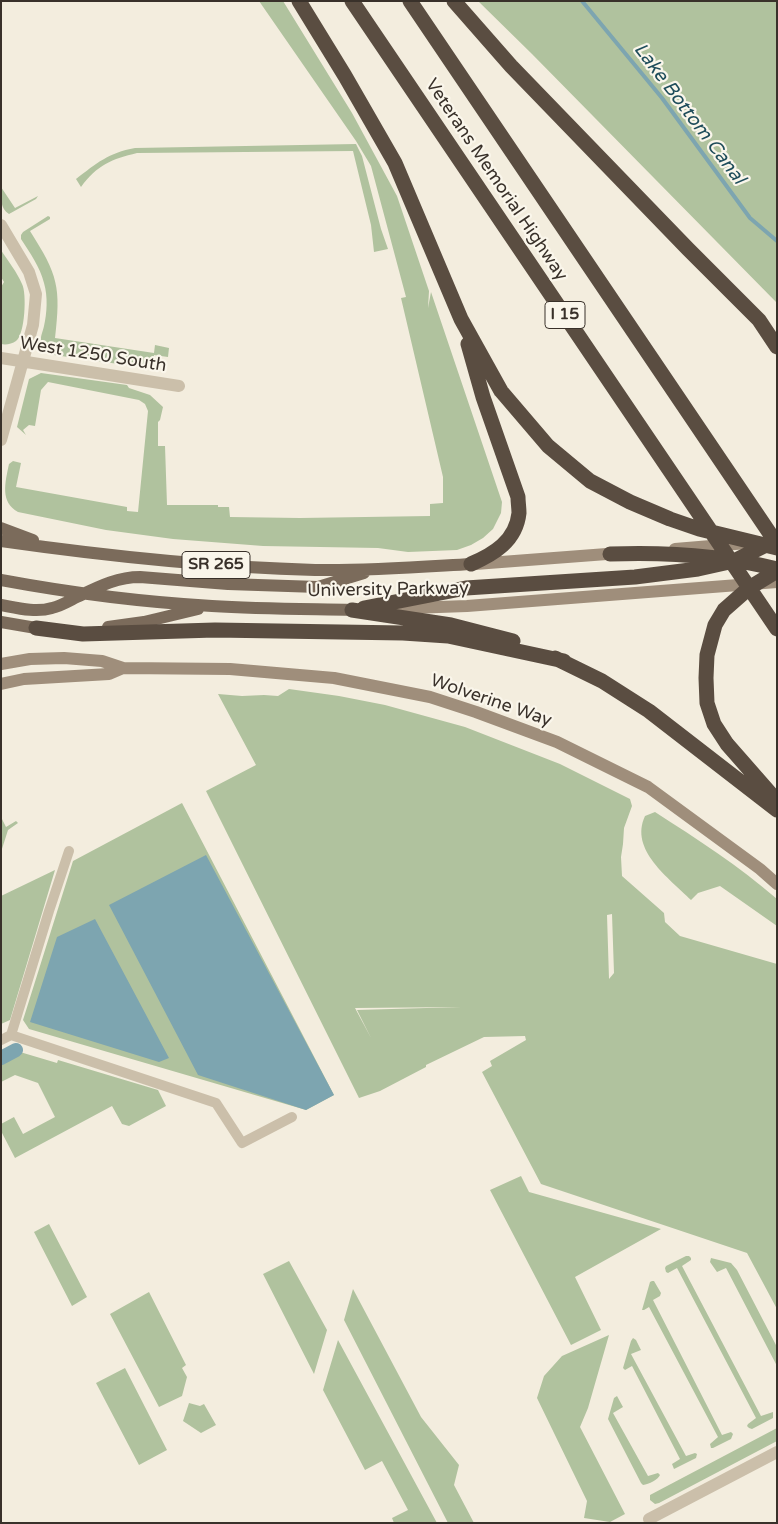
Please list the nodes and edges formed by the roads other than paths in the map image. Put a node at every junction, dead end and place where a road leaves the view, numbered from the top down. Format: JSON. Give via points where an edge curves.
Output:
{"nodes":[{"id":1,"x":299,"y":1,"type":"edge"},
{"id":2,"x":352,"y":1,"type":"edge"},
{"id":3,"x":410,"y":1,"type":"edge"},
{"id":4,"x":454,"y":1,"type":"edge"},
{"id":5,"x":1,"y":225,"type":"edge"},
{"id":6,"x":461,"y":319,"type":"junction"},
{"id":7,"x":759,"y":320,"type":"junction"},
{"id":8,"x":777,"y":335,"type":"edge"},
{"id":9,"x":777,"y":347,"type":"edge"},
{"id":10,"x":1,"y":358,"type":"edge"},
{"id":11,"x":23,"y":362,"type":"junction"},
{"id":12,"x":179,"y":386,"type":"dead end"},
{"id":13,"x":1,"y":440,"type":"edge"},
{"id":14,"x":1,"y":528,"type":"edge"},
{"id":15,"x":1,"y":541,"type":"edge"},
{"id":16,"x":771,"y":543,"type":"edge"},
{"id":17,"x":54,"y":548,"type":"junction"},
{"id":18,"x":686,"y":552,"type":"junction"},
{"id":19,"x":610,"y":554,"type":"joint"},
{"id":20,"x":734,"y":561,"type":"junction"},
{"id":21,"x":471,"y":564,"type":"junction"},
{"id":22,"x":378,"y":569,"type":"junction"},
{"id":23,"x":777,"y":570,"type":"edge"},
{"id":24,"x":1,"y":580,"type":"edge"},
{"id":25,"x":777,"y":582,"type":"edge"},
{"id":26,"x":754,"y":584,"type":"junction"},
{"id":27,"x":85,"y":594,"type":"junction"},
{"id":28,"x":1,"y":605,"type":"edge"},
{"id":29,"x":210,"y":606,"type":"junction"},
{"id":30,"x":352,"y":610,"type":"junction"},
{"id":31,"x":1,"y":622,"type":"edge"},
{"id":32,"x":36,"y":628,"type":"junction"},
{"id":33,"x":777,"y":629,"type":"edge"},
{"id":34,"x":564,"y":661,"type":"junction"},
{"id":35,"x":1,"y":664,"type":"edge"},
{"id":36,"x":123,"y":668,"type":"junction"},
{"id":37,"x":1,"y":684,"type":"edge"},
{"id":38,"x":777,"y":801,"type":"edge"},
{"id":39,"x":777,"y":810,"type":"edge"},
{"id":40,"x":69,"y":851,"type":"dead end"},
{"id":41,"x":777,"y":884,"type":"edge"},
{"id":42,"x":12,"y":1035,"type":"junction"},
{"id":43,"x":1,"y":1040,"type":"edge"},
{"id":44,"x":292,"y":1117,"type":"dead end"},
{"id":45,"x":777,"y":1452,"type":"edge"},
{"id":46,"x":649,"y":1519,"type":"dead end"}],
"edges":[{"from":1,"to":6,"type":"highway","via":[[395,163]]},
{"from":2,"to":33,"type":"highway","name":"Veterans Memorial Highway","number":"I 15"},
{"from":3,"to":16,"type":"highway","name":"Veterans Memorial Highway","number":"I 15"},
{"from":4,"to":7,"type":"highway","via":[[530,85]]},
{"from":5,"to":11,"type":"street","via":[[29,272],[36,294],[33,325]]},
{"from":6,"to":16,"type":"highway","via":[[501,391],[548,446],[590,481],[670,519],[716,534]]},
{"from":6,"to":21,"type":"highway","via":[[483,397],[518,497],[519,513],[508,539],[499,550]]},
{"from":7,"to":8,"type":"highway"},
{"from":7,"to":9,"type":"highway"},
{"from":10,"to":11,"type":"street","name":"West 1250 South"},
{"from":11,"to":12,"type":"street","name":"West 1250 South"},
{"from":11,"to":13,"type":"street"},
{"from":14,"to":17,"type":"main road"},
{"from":15,"to":17,"type":"main road","name":"University Parkway","number":"SR 265"},
{"from":16,"to":18,"type":"main road"},
{"from":16,"to":20,"type":"highway"},
{"from":17,"to":22,"type":"main road","name":"University Parkway","number":"SR 265","via":[[222,566]]},
{"from":18,"to":19,"type":"highway"},
{"from":18,"to":20,"type":"highway"},
{"from":19,"to":21,"type":"main road","name":"University Parkway","number":"SR 265"},
{"from":20,"to":23,"type":"highway"},
{"from":20,"to":30,"type":"highway","via":[[635,577],[466,588]]},
{"from":21,"to":22,"type":"main road","name":"University Parkway","number":"SR 265"},
{"from":22,"to":27,"type":"main road","via":[[318,587],[128,577]]},
{"from":23,"to":26,"type":"highway"},
{"from":24,"to":27,"type":"main road","name":"University Parkway","number":"SR 265"},
{"from":25,"to":26,"type":"main road","name":"University Parkway","number":"SR 265"},
{"from":26,"to":30,"type":"main road","name":"University Parkway","number":"SR 265","via":[[467,606]]},
{"from":26,"to":38,"type":"highway","via":[[724,610],[715,625],[707,655],[707,703],[714,724],[727,744]]},
{"from":27,"to":28,"type":"main road","via":[[51,609]]},
{"from":27,"to":29,"type":"main road","name":"University Parkway","number":"SR 265"},
{"from":29,"to":30,"type":"main road","name":"University Parkway","number":"SR 265"},
{"from":29,"to":32,"type":"main road","via":[[118,626]]},
{"from":30,"to":34,"type":"highway","via":[[451,625],[520,643]]},
{"from":31,"to":32,"type":"main road"},
{"from":32,"to":34,"type":"highway","via":[[83,634],[215,630],[412,633],[448,636]]},
{"from":34,"to":39,"type":"highway","via":[[602,680],[649,711]]},
{"from":35,"to":36,"type":"main road","name":"Wolverine Way","via":[[64,658],[102,661]]},
{"from":36,"to":37,"type":"main road","name":"Wolverine Way","via":[[109,674]]},
{"from":36,"to":41,"type":"main road","name":"Wolverine Way","via":[[230,669],[334,678],[451,703],[557,742],[648,788]]},
{"from":40,"to":42,"type":"street"},
{"from":42,"to":43,"type":"street"},
{"from":42,"to":44,"type":"street","via":[[216,1102],[242,1143]]},
{"from":45,"to":46,"type":"street"}]}
